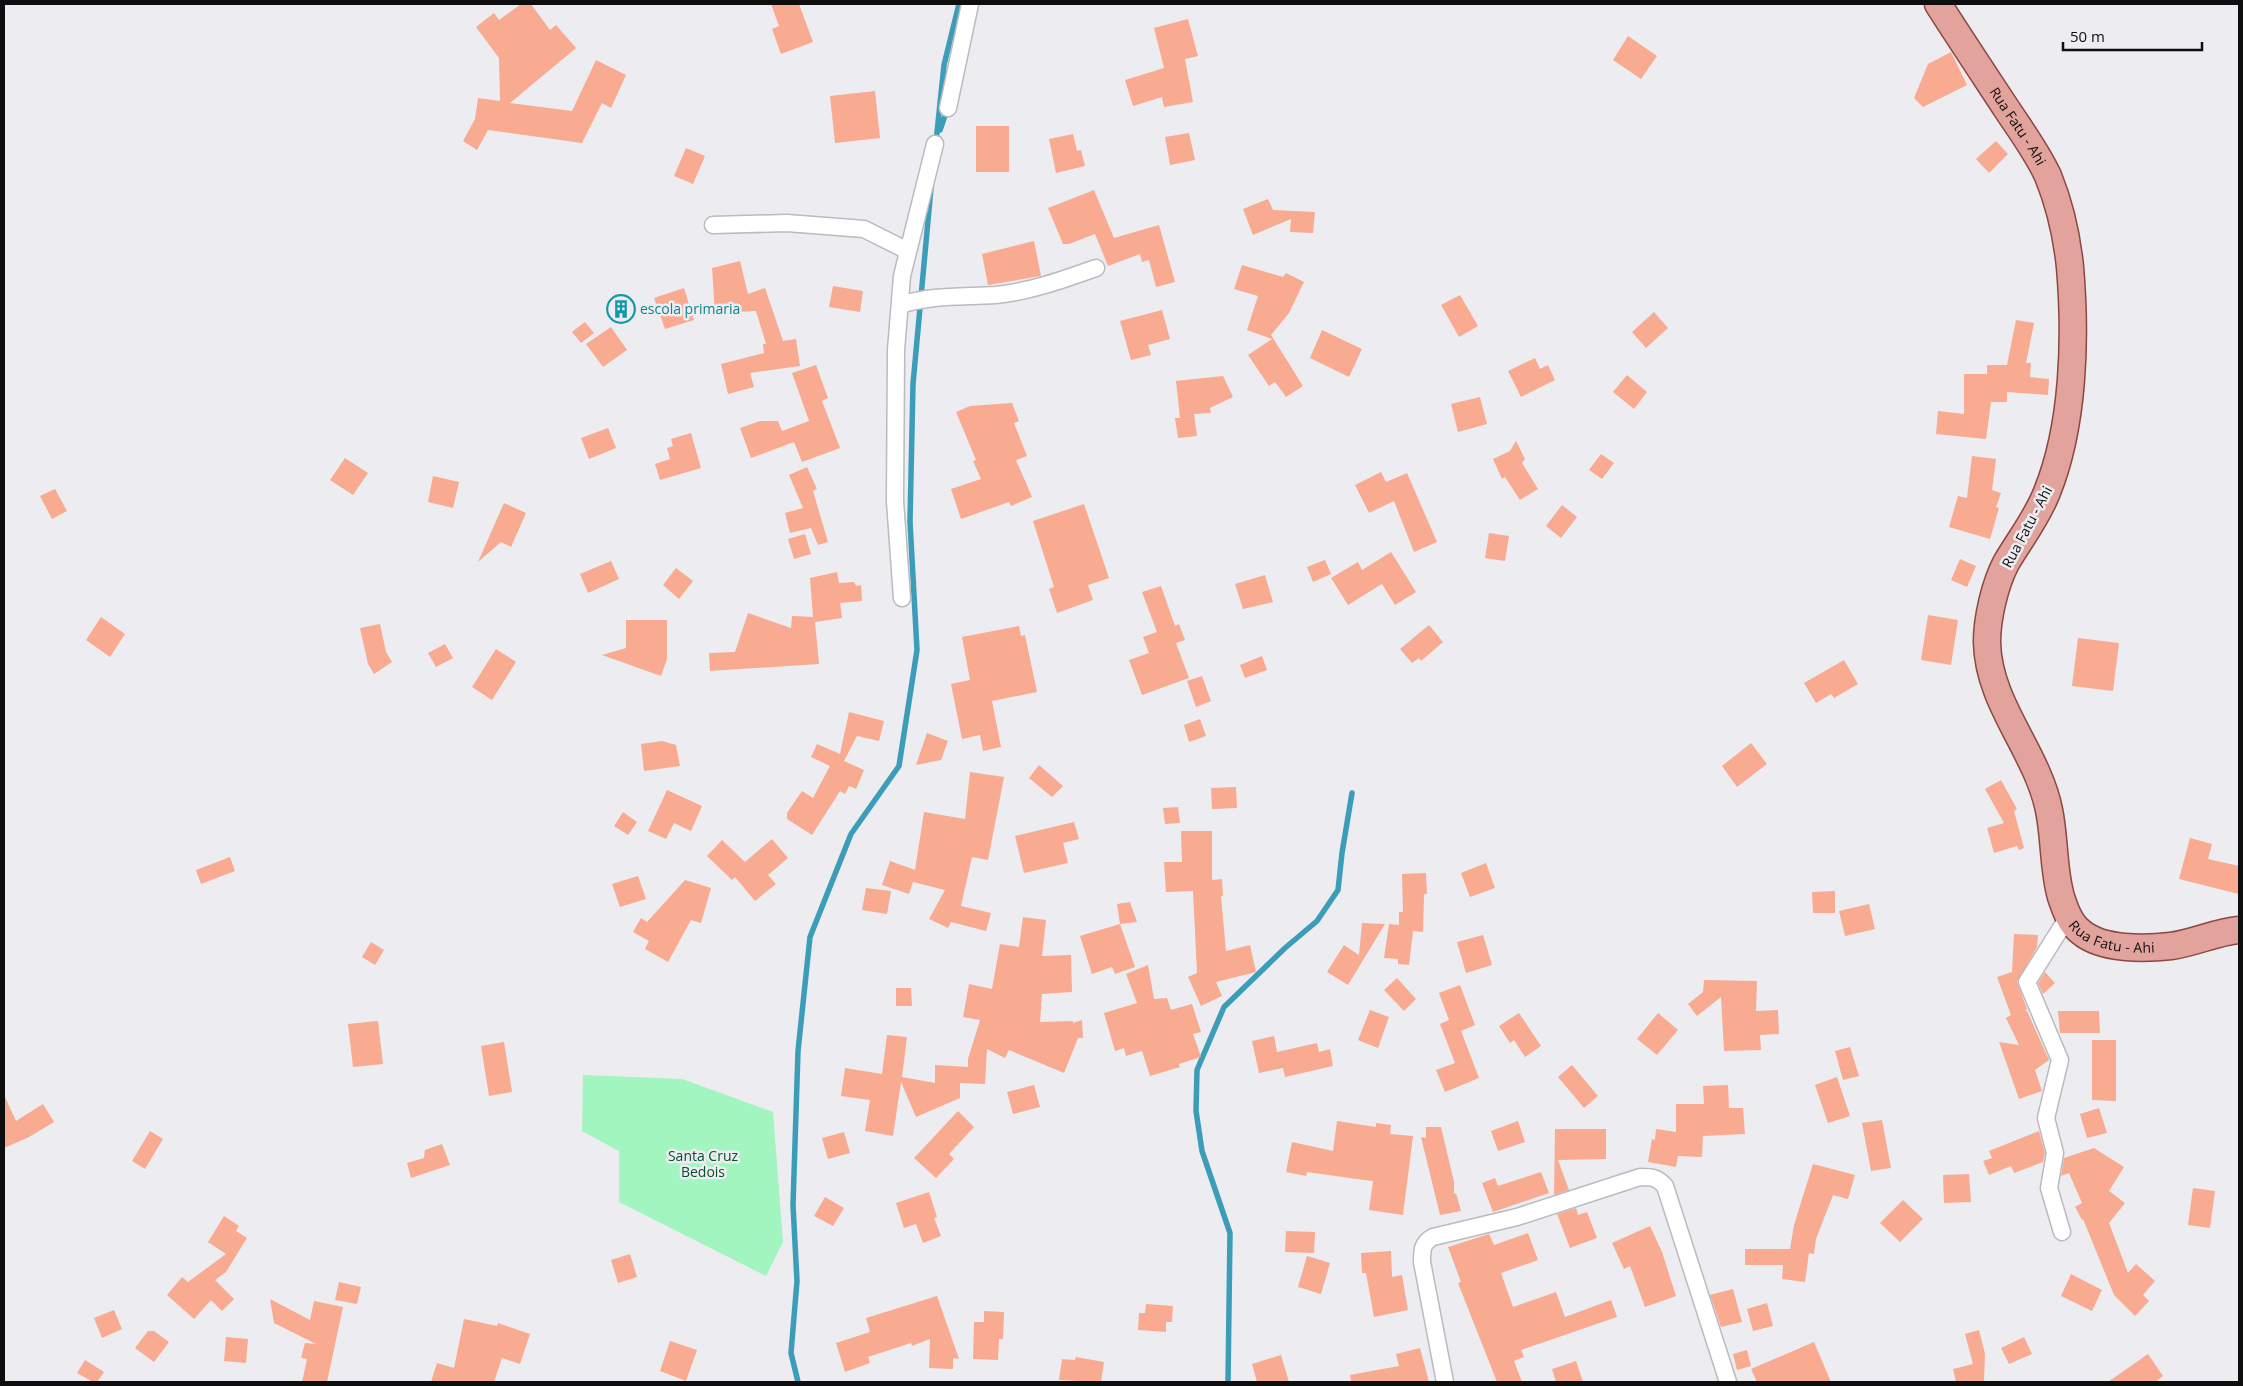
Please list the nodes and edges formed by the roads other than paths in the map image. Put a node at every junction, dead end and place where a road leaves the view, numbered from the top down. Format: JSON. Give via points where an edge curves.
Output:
{"nodes":[{"id":1,"x":970,"y":4,"type":"edge"},
{"id":2,"x":1938,"y":4,"type":"edge"},
{"id":3,"x":948,"y":108,"type":"dead end"},
{"id":4,"x":935,"y":144,"type":"dead end"},
{"id":5,"x":713,"y":225,"type":"dead end"},
{"id":6,"x":908,"y":252,"type":"junction"},
{"id":7,"x":1096,"y":268,"type":"dead end"},
{"id":8,"x":900,"y":305,"type":"junction"},
{"id":9,"x":902,"y":598,"type":"dead end"},
{"id":10,"x":2068,"y":917,"type":"junction"},
{"id":11,"x":2239,"y":930,"type":"edge"},
{"id":12,"x":2062,"y":1232,"type":"dead end"},
{"id":13,"x":1446,"y":1382,"type":"edge"},
{"id":14,"x":1728,"y":1382,"type":"edge"}],
"edges":[{"from":1,"to":3,"type":"street"},
{"from":2,"to":10,"type":"main road","name":"Rua Fatu - Ahi","via":[[2047,175],[2070,264],[2071,362],[2066,420],[2047,494],[2004,566],[1988,616],[1987,641],[1988,664],[1997,694],[2038,777],[2049,808],[2055,864]]},
{"from":4,"to":6,"type":"street"},
{"from":5,"to":6,"type":"street","via":[[787,223],[864,229]]},
{"from":6,"to":8,"type":"street"},
{"from":7,"to":8,"type":"street","via":[[1023,290],[920,299]]},
{"from":8,"to":9,"type":"street","via":[[895,375],[895,502]]},
{"from":10,"to":11,"type":"main road","name":"Rua Fatu - Ahi","via":[[2081,933],[2100,942],[2131,948],[2173,946]]},
{"from":10,"to":12,"type":"street","via":[[2027,982],[2060,1060],[2046,1118],[2054,1153],[2049,1188]]},
{"from":13,"to":14,"type":"street","via":[[1422,1262],[1425,1242],[1517,1217],[1622,1182],[1652,1178],[1665,1186]]}]}
